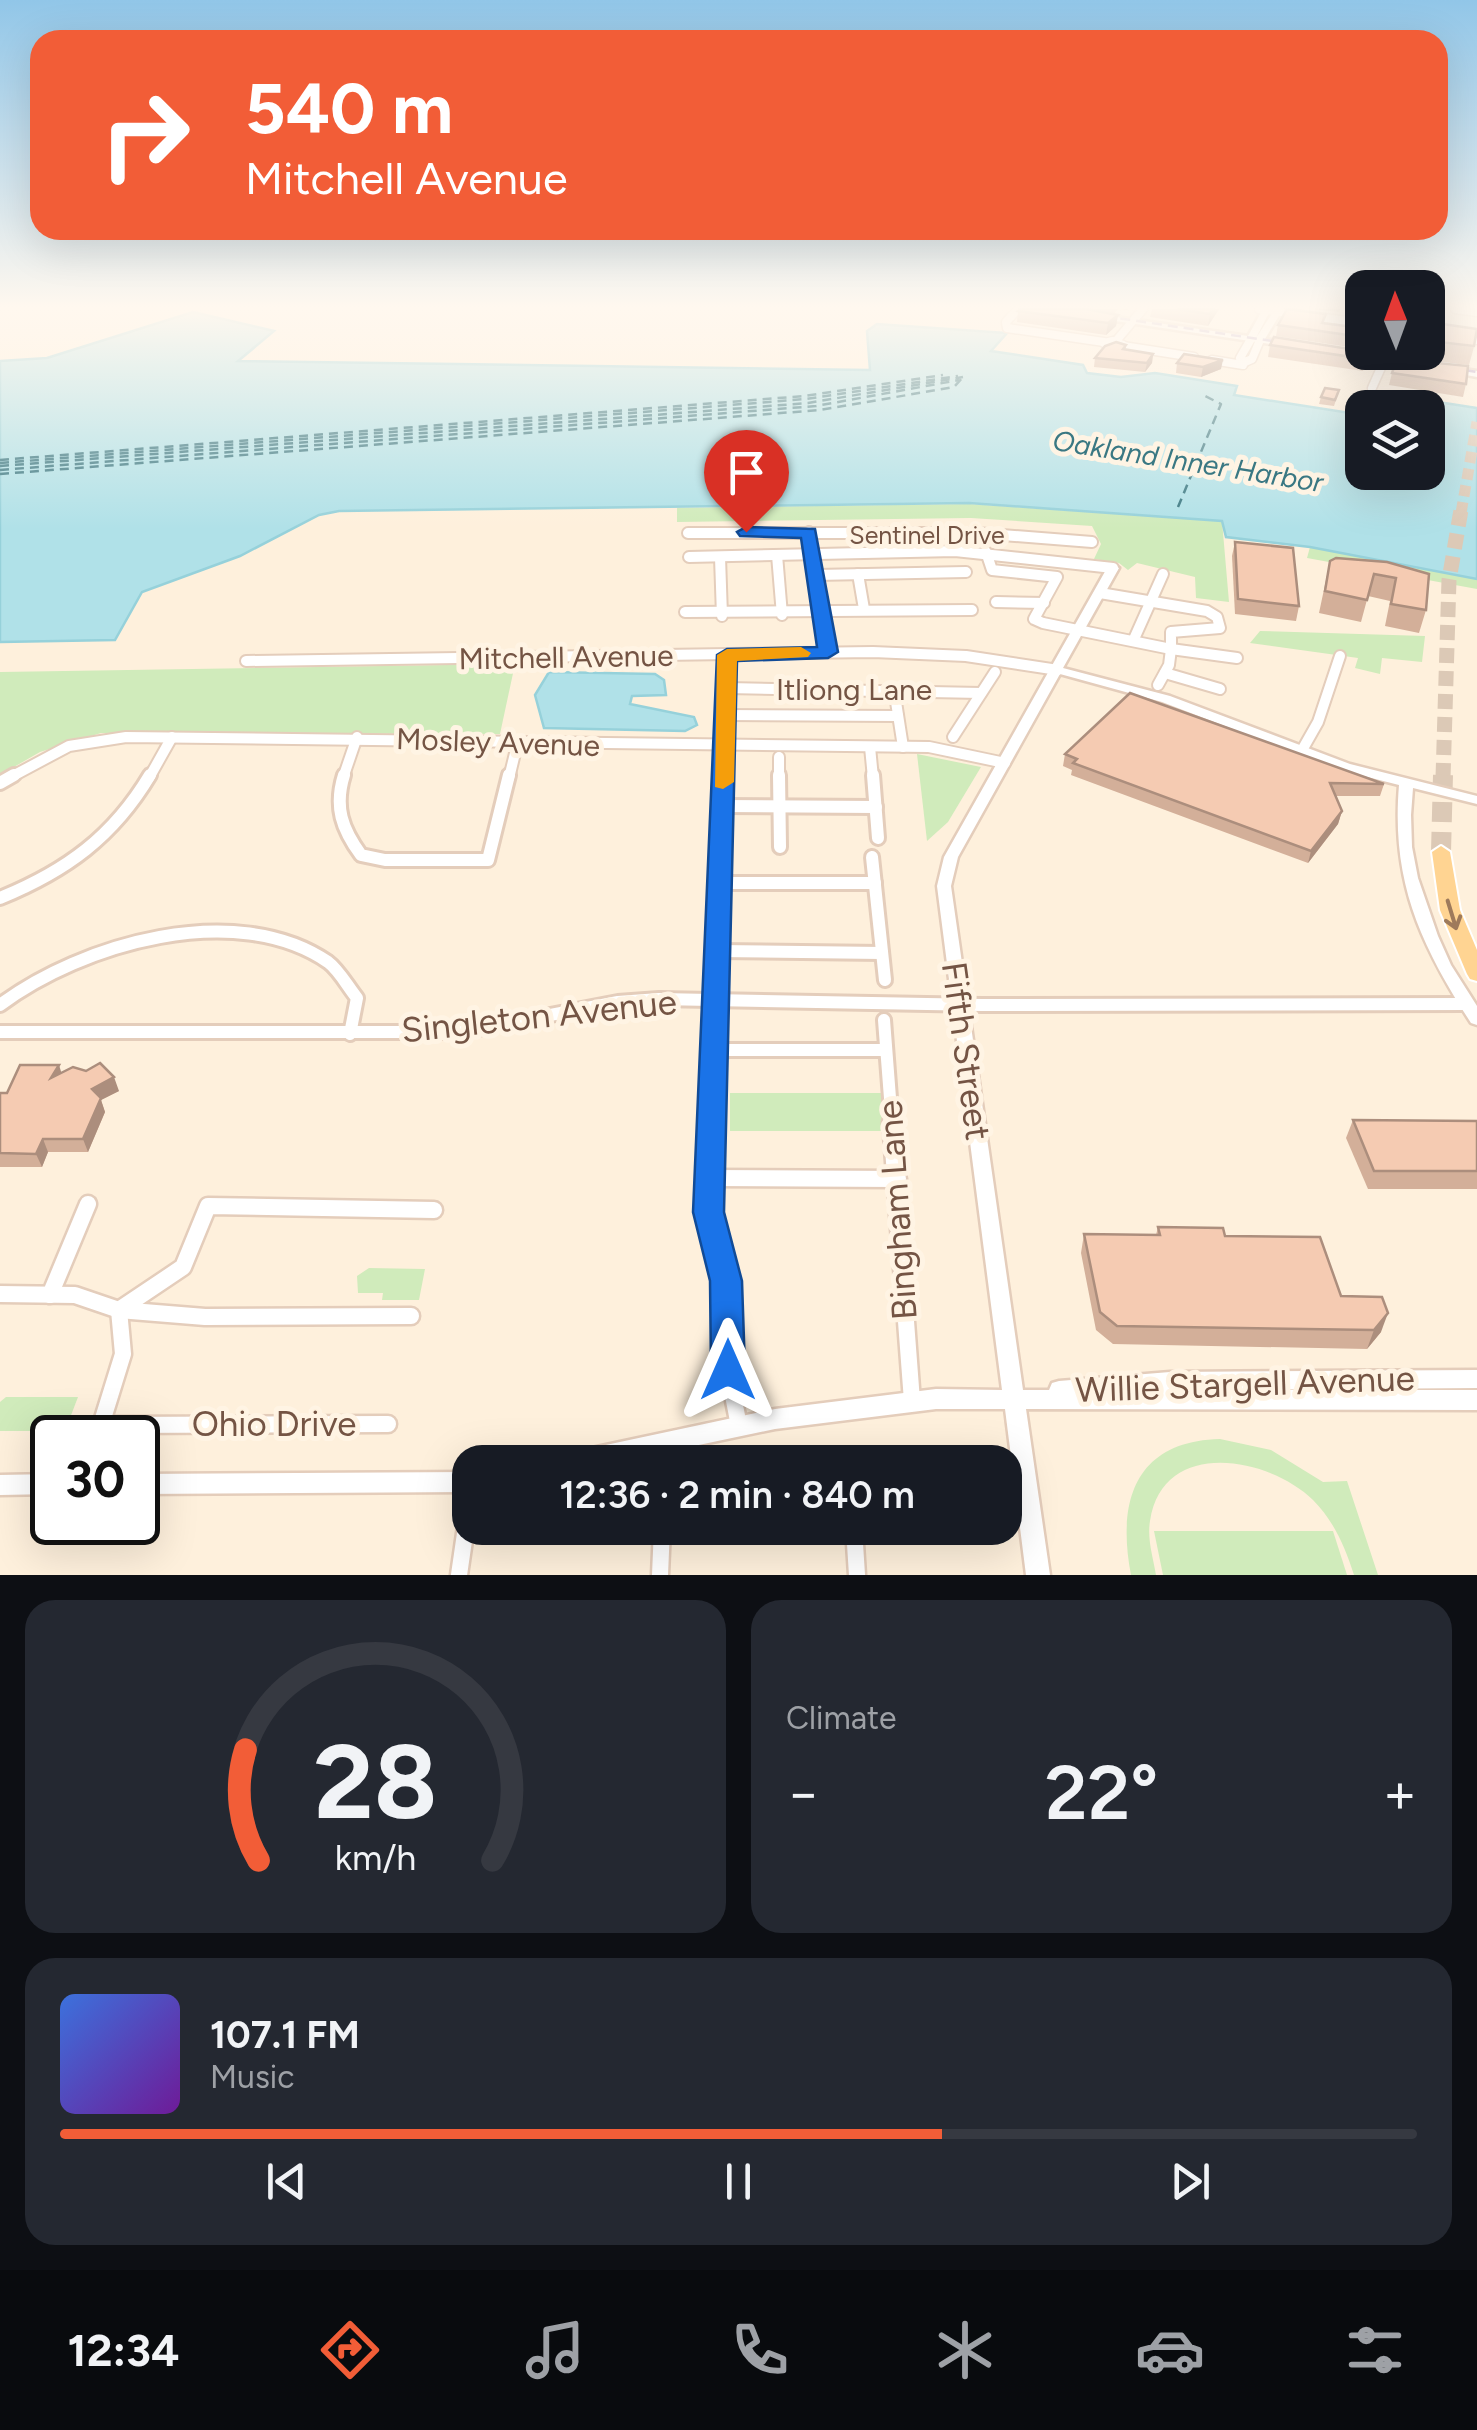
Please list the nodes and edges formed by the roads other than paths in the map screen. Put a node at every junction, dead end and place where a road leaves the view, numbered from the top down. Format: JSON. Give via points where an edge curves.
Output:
{"nodes":[{"id":1,"x":1375,"y":382,"type":"edge"},
{"id":2,"x":1372,"y":388,"type":"dead end"},
{"id":3,"x":809,"y":532,"type":"junction"},
{"id":4,"x":688,"y":533,"type":"dead end"},
{"id":5,"x":1047,"y":538,"type":"junction"},
{"id":6,"x":1092,"y":542,"type":"dead end"},
{"id":7,"x":986,"y":552,"type":"junction"},
{"id":8,"x":777,"y":555,"type":"junction"},
{"id":9,"x":812,"y":555,"type":"junction"},
{"id":10,"x":720,"y":556,"type":"junction"},
{"id":11,"x":688,"y":557,"type":"dead end"},
{"id":12,"x":1048,"y":557,"type":"junction"},
{"id":13,"x":1114,"y":568,"type":"joint"},
{"id":14,"x":966,"y":572,"type":"dead end"},
{"id":15,"x":816,"y":574,"type":"junction"},
{"id":16,"x":858,"y":574,"type":"junction"},
{"id":17,"x":1163,"y":574,"type":"dead end"},
{"id":18,"x":1100,"y":593,"type":"junction"},
{"id":19,"x":996,"y":602,"type":"dead end"},
{"id":20,"x":1044,"y":603,"type":"junction"},
{"id":21,"x":1149,"y":603,"type":"junction"},
{"id":22,"x":864,"y":609,"type":"junction"},
{"id":23,"x":972,"y":610,"type":"dead end"},
{"id":24,"x":782,"y":613,"type":"junction"},
{"id":25,"x":822,"y":613,"type":"junction"},
{"id":26,"x":685,"y":614,"type":"dead end"},
{"id":27,"x":722,"y":614,"type":"junction"},
{"id":28,"x":1080,"y":631,"type":"junction"},
{"id":29,"x":1134,"y":639,"type":"junction"},
{"id":30,"x":1171,"y":649,"type":"junction"},
{"id":31,"x":828,"y":652,"type":"junction"},
{"id":32,"x":727,"y":655,"type":"junction"},
{"id":33,"x":1340,"y":656,"type":"dead end"},
{"id":34,"x":1237,"y":658,"type":"dead end"},
{"id":35,"x":246,"y":661,"type":"dead end"},
{"id":36,"x":1058,"y":670,"type":"junction"},
{"id":37,"x":995,"y":672,"type":"dead end"},
{"id":38,"x":1165,"y":672,"type":"junction"},
{"id":39,"x":1158,"y":685,"type":"dead end"},
{"id":40,"x":727,"y":688,"type":"junction"},
{"id":41,"x":894,"y":689,"type":"junction"},
{"id":42,"x":1220,"y":690,"type":"dead end"},
{"id":43,"x":981,"y":693,"type":"junction"},
{"id":44,"x":725,"y":715,"type":"junction"},
{"id":45,"x":898,"y":716,"type":"junction"},
{"id":46,"x":357,"y":736,"type":"junction"},
{"id":47,"x":172,"y":737,"type":"junction"},
{"id":48,"x":953,"y":737,"type":"dead end"},
{"id":49,"x":517,"y":745,"type":"junction"},
{"id":50,"x":724,"y":746,"type":"junction"},
{"id":51,"x":870,"y":747,"type":"junction"},
{"id":52,"x":902,"y":747,"type":"junction"},
{"id":53,"x":1301,"y":752,"type":"junction"},
{"id":54,"x":779,"y":757,"type":"dead end"},
{"id":55,"x":1005,"y":763,"type":"junction"},
{"id":56,"x":0,"y":782,"type":"edge"},
{"id":57,"x":1406,"y":783,"type":"junction"},
{"id":58,"x":1477,"y":800,"type":"edge"},
{"id":59,"x":722,"y":806,"type":"junction"},
{"id":60,"x":781,"y":806,"type":"junction"},
{"id":61,"x":876,"y":808,"type":"junction"},
{"id":62,"x":878,"y":838,"type":"dead end"},
{"id":63,"x":780,"y":847,"type":"dead end"},
{"id":64,"x":1441,"y":852,"type":"tunnel mouth"},
{"id":65,"x":872,"y":857,"type":"dead end"},
{"id":66,"x":720,"y":883,"type":"junction"},
{"id":67,"x":875,"y":883,"type":"junction"},
{"id":68,"x":0,"y":898,"type":"edge"},
{"id":69,"x":718,"y":952,"type":"junction"},
{"id":70,"x":882,"y":953,"type":"junction"},
{"id":71,"x":1477,"y":974,"type":"edge"},
{"id":72,"x":885,"y":980,"type":"dead end"},
{"id":73,"x":716,"y":999,"type":"junction"},
{"id":74,"x":959,"y":1001,"type":"junction"},
{"id":75,"x":1466,"y":1004,"type":"junction"},
{"id":76,"x":0,"y":1005,"type":"edge"},
{"id":77,"x":1477,"y":1019,"type":"edge"},
{"id":78,"x":884,"y":1020,"type":"dead end"},
{"id":79,"x":0,"y":1032,"type":"edge"},
{"id":80,"x":350,"y":1034,"type":"junction"},
{"id":81,"x":714,"y":1050,"type":"junction"},
{"id":82,"x":886,"y":1050,"type":"junction"},
{"id":83,"x":709,"y":1178,"type":"junction"},
{"id":84,"x":898,"y":1179,"type":"junction"},
{"id":85,"x":88,"y":1204,"type":"dead end"},
{"id":86,"x":434,"y":1210,"type":"dead end"},
{"id":87,"x":0,"y":1294,"type":"edge"},
{"id":88,"x":50,"y":1295,"type":"junction"},
{"id":89,"x":119,"y":1310,"type":"junction"},
{"id":90,"x":410,"y":1316,"type":"dead end"},
{"id":91,"x":1477,"y":1378,"type":"edge"},
{"id":92,"x":1014,"y":1397,"type":"junction"},
{"id":93,"x":1477,"y":1400,"type":"edge"},
{"id":94,"x":912,"y":1401,"type":"junction"},
{"id":95,"x":388,"y":1424,"type":"dead end"},
{"id":96,"x":739,"y":1426,"type":"junction"},
{"id":97,"x":651,"y":1445,"type":"edge"},
{"id":98,"x":452,"y":1482,"type":"edge"},
{"id":99,"x":30,"y":1484,"type":"edge"},
{"id":100,"x":160,"y":1484,"type":"edge"},
{"id":101,"x":0,"y":1485,"type":"edge"},
{"id":102,"x":463,"y":1545,"type":"edge"},
{"id":103,"x":661,"y":1545,"type":"edge"},
{"id":104,"x":855,"y":1545,"type":"edge"},
{"id":105,"x":459,"y":1575,"type":"edge"},
{"id":106,"x":660,"y":1575,"type":"edge"},
{"id":107,"x":857,"y":1575,"type":"edge"},
{"id":108,"x":1038,"y":1575,"type":"edge"}],
"edges":[{"from":1,"to":2,"type":"street"},
{"from":3,"to":4,"type":"street","name":"Sentinel Drive"},
{"from":3,"to":5,"type":"street","name":"Sentinel Drive"},
{"from":3,"to":9,"type":"street"},
{"from":5,"to":6,"type":"street","name":"Sentinel Drive"},
{"from":5,"to":12,"type":"street","name":"Sentinel Drive"},
{"from":7,"to":9,"type":"street"},
{"from":7,"to":12,"type":"street"},
{"from":7,"to":20,"type":"street","via":[[995,571],[1057,577]]},
{"from":8,"to":9,"type":"street"},
{"from":8,"to":10,"type":"street"},
{"from":8,"to":24,"type":"street"},
{"from":9,"to":15,"type":"street"},
{"from":10,"to":11,"type":"street"},
{"from":10,"to":27,"type":"street"},
{"from":12,"to":13,"type":"street"},
{"from":13,"to":18,"type":"street","name":"Fifth Street"},
{"from":14,"to":16,"type":"street"},
{"from":15,"to":16,"type":"street"},
{"from":15,"to":25,"type":"street"},
{"from":16,"to":22,"type":"street"},
{"from":17,"to":21,"type":"street"},
{"from":18,"to":21,"type":"street"},
{"from":18,"to":28,"type":"street","name":"Fifth Street"},
{"from":19,"to":20,"type":"street"},
{"from":20,"to":28,"type":"street","via":[[1036,621]]},
{"from":21,"to":29,"type":"street"},
{"from":21,"to":30,"type":"street","via":[[1216,617],[1218,630],[1171,632]]},
{"from":22,"to":23,"type":"street"},
{"from":22,"to":25,"type":"street"},
{"from":24,"to":25,"type":"street"},
{"from":24,"to":27,"type":"street"},
{"from":25,"to":31,"type":"street"},
{"from":26,"to":27,"type":"street"},
{"from":28,"to":29,"type":"street"},
{"from":28,"to":36,"type":"street","name":"Fifth Street"},
{"from":29,"to":30,"type":"street"},
{"from":30,"to":34,"type":"street"},
{"from":30,"to":38,"type":"street"},
{"from":31,"to":32,"type":"street","name":"Mitchell Avenue"},
{"from":31,"to":36,"type":"street","name":"Mitchell Avenue","via":[[948,654]]},
{"from":32,"to":35,"type":"street","name":"Mitchell Avenue"},
{"from":32,"to":40,"type":"street"},
{"from":33,"to":53,"type":"street"},
{"from":36,"to":53,"type":"street","name":"Mitchell Avenue","via":[[1166,699]]},
{"from":36,"to":55,"type":"street","name":"Fifth Street"},
{"from":37,"to":43,"type":"street"},
{"from":38,"to":39,"type":"street"},
{"from":38,"to":42,"type":"street"},
{"from":40,"to":41,"type":"street","name":"Itliong Lane"},
{"from":40,"to":44,"type":"street"},
{"from":41,"to":43,"type":"street","name":"Itliong Lane"},
{"from":41,"to":45,"type":"street"},
{"from":43,"to":48,"type":"street"},
{"from":44,"to":45,"type":"street"},
{"from":44,"to":50,"type":"street"},
{"from":45,"to":52,"type":"street"},
{"from":46,"to":47,"type":"street","name":"Mosley Avenue"},
{"from":46,"to":49,"type":"street","name":"Mosley Avenue"},
{"from":46,"to":49,"type":"street","via":[[337,807],[346,837],[362,854],[385,860],[488,860]]},
{"from":47,"to":56,"type":"street","name":"Mosley Avenue","via":[[83,742]]},
{"from":47,"to":68,"type":"street","via":[[134,806],[109,835],[50,876]]},
{"from":49,"to":50,"type":"street","name":"Mosley Avenue"},
{"from":50,"to":51,"type":"street","name":"Mosley Avenue"},
{"from":50,"to":59,"type":"street"},
{"from":51,"to":52,"type":"street","name":"Mosley Avenue"},
{"from":51,"to":61,"type":"street"},
{"from":52,"to":55,"type":"street","name":"Mosley Avenue"},
{"from":53,"to":57,"type":"street","name":"Mitchell Avenue"},
{"from":54,"to":60,"type":"street"},
{"from":55,"to":74,"type":"street","name":"Fifth Street","via":[[944,876]]},
{"from":57,"to":58,"type":"street","name":"Mitchell Avenue"},
{"from":57,"to":75,"type":"street","via":[[1402,836],[1409,879],[1426,930]]},
{"from":59,"to":60,"type":"street"},
{"from":59,"to":66,"type":"street"},
{"from":60,"to":61,"type":"street"},
{"from":60,"to":63,"type":"street"},
{"from":61,"to":62,"type":"street"},
{"from":64,"to":71,"type":"main road","one_way":true,"via":[[1450,910]]},
{"from":65,"to":67,"type":"street"},
{"from":66,"to":67,"type":"street"},
{"from":66,"to":69,"type":"street"},
{"from":67,"to":70,"type":"street"},
{"from":69,"to":70,"type":"street"},
{"from":69,"to":73,"type":"street"},
{"from":70,"to":72,"type":"street"},
{"from":73,"to":74,"type":"street","name":"Singleton Avenue"},
{"from":73,"to":80,"type":"street","name":"Singleton Avenue","via":[[618,1002],[462,1032]]},
{"from":73,"to":81,"type":"street"},
{"from":74,"to":75,"type":"street","name":"Singleton Avenue"},
{"from":74,"to":92,"type":"street","name":"Fifth Street"},
{"from":75,"to":77,"type":"street"},
{"from":76,"to":80,"type":"street","via":[[34,978],[112,946],[176,934],[240,934],[294,946],[342,975],[358,998]]},
{"from":78,"to":82,"type":"street","name":"Bingham Lane"},
{"from":79,"to":80,"type":"street","name":"Singleton Avenue"},
{"from":81,"to":82,"type":"street"},
{"from":81,"to":83,"type":"street"},
{"from":82,"to":84,"type":"street","name":"Bingham Lane"},
{"from":83,"to":84,"type":"street"},
{"from":83,"to":96,"type":"street"},
{"from":84,"to":94,"type":"street","name":"Bingham Lane"},
{"from":85,"to":88,"type":"street"},
{"from":86,"to":89,"type":"street","via":[[208,1206],[182,1267]]},
{"from":87,"to":88,"type":"street"},
{"from":88,"to":89,"type":"street","via":[[91,1298]]},
{"from":89,"to":90,"type":"street","via":[[205,1317]]},
{"from":89,"to":95,"type":"street","name":"Ohio Drive","via":[[127,1341],[100,1425]]},
{"from":91,"to":92,"type":"street","name":"Willie Stargell Avenue","via":[[1170,1381]]},
{"from":92,"to":93,"type":"street","name":"Willie Stargell Avenue"},
{"from":92,"to":94,"type":"street","name":"Willie Stargell Avenue"},
{"from":92,"to":108,"type":"street","name":"Fifth Street"},
{"from":94,"to":96,"type":"street","name":"Willie Stargell Avenue"},
{"from":96,"to":97,"type":"street","name":"Willie Stargell Avenue"},
{"from":98,"to":100,"type":"street"},
{"from":99,"to":101,"type":"street"},
{"from":102,"to":105,"type":"street"},
{"from":103,"to":106,"type":"street"},
{"from":104,"to":107,"type":"street"}]}
